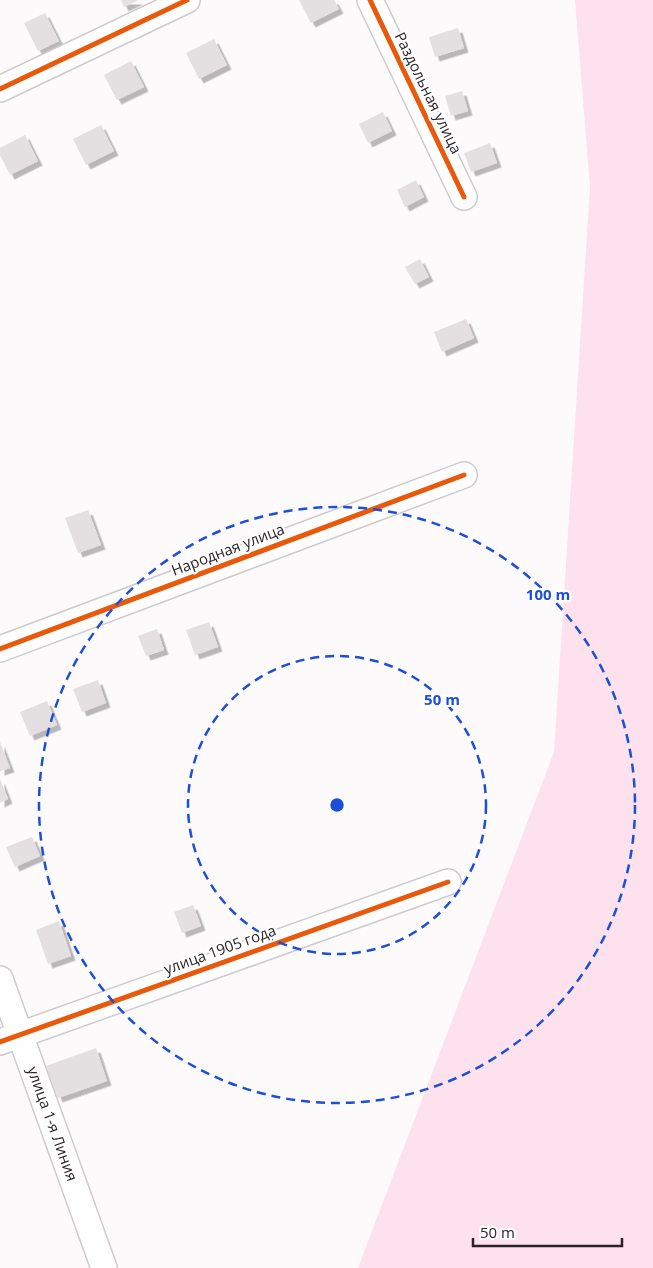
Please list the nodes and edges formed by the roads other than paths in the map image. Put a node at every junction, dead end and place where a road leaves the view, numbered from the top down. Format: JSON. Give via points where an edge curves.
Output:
{"nodes":[{"id":1,"x":187,"y":0,"type":"edge"},
{"id":2,"x":370,"y":0,"type":"edge"},
{"id":3,"x":0,"y":89,"type":"edge"},
{"id":4,"x":464,"y":197,"type":"dead end"},
{"id":5,"x":464,"y":475,"type":"dead end"},
{"id":6,"x":0,"y":649,"type":"edge"},
{"id":7,"x":448,"y":882,"type":"dead end"},
{"id":8,"x":0,"y":979,"type":"edge"},
{"id":9,"x":10,"y":1038,"type":"edge"},
{"id":10,"x":104,"y":1268,"type":"edge"}],
"edges":[{"from":1,"to":3,"type":"street"},
{"from":2,"to":4,"type":"street","name":"Раздольная улица"},
{"from":5,"to":6,"type":"street","name":"Народная улица"},
{"from":7,"to":9,"type":"street","name":"улица 1905 года"},
{"from":8,"to":9,"type":"street","name":"улица 1-я Линия"},
{"from":9,"to":10,"type":"street","name":"улица 1-я Линия"}]}
